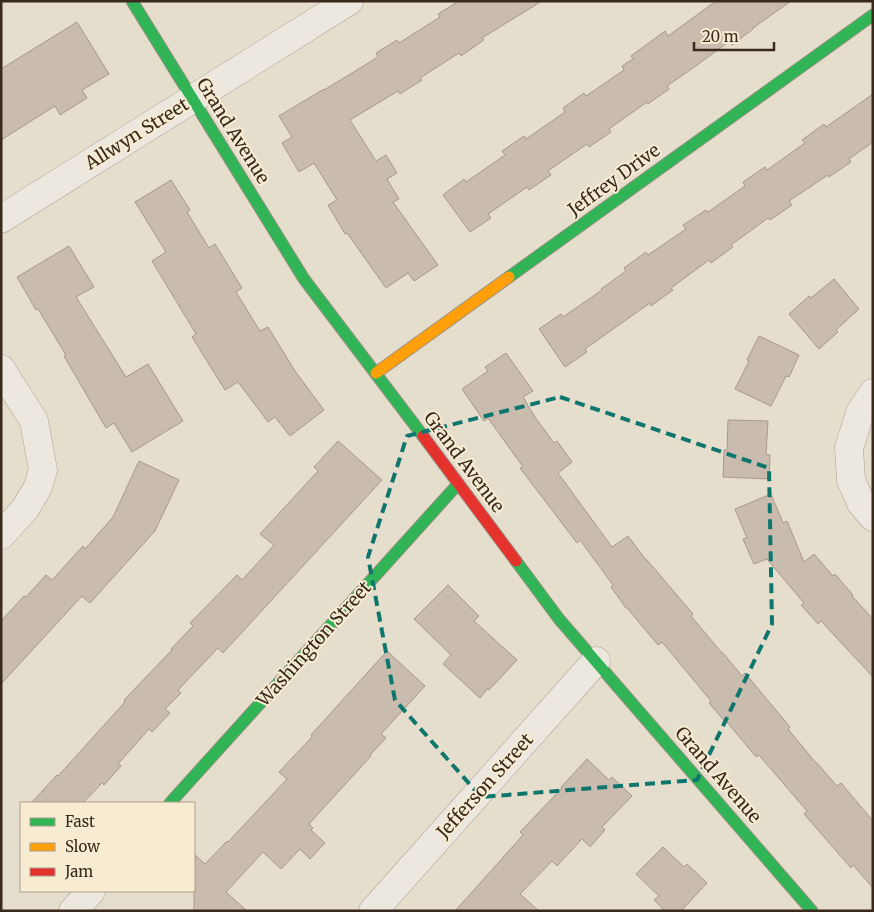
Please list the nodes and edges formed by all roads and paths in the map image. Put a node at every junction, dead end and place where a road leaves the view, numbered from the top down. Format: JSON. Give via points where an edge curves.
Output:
{"nodes":[{"id":1,"x":132,"y":1,"type":"edge"},
{"id":2,"x":349,"y":1,"type":"edge"},
{"id":3,"x":873,"y":15,"type":"edge"},
{"id":4,"x":192,"y":99,"type":"junction"},
{"id":5,"x":1,"y":219,"type":"edge"},
{"id":6,"x":1,"y":369,"type":"edge"},
{"id":7,"x":376,"y":373,"type":"junction"},
{"id":8,"x":873,"y":393,"type":"edge"},
{"id":9,"x":458,"y":484,"type":"junction"},
{"id":10,"x":873,"y":516,"type":"edge"},
{"id":11,"x":1,"y":535,"type":"edge"},
{"id":12,"x":596,"y":661,"type":"junction"},
{"id":13,"x":171,"y":802,"type":"edge"},
{"id":14,"x":90,"y":892,"type":"edge"},
{"id":15,"x":73,"y":911,"type":"edge"},
{"id":16,"x":373,"y":911,"type":"edge"},
{"id":17,"x":812,"y":911,"type":"edge"}],
"edges":[{"from":1,"to":4,"type":"street","name":"Grand Avenue"},
{"from":2,"to":4,"type":"street","name":"Allwyn Street"},
{"from":3,"to":7,"type":"street","name":"Jeffrey Drive"},
{"from":4,"to":5,"type":"street","name":"Allwyn Street"},
{"from":4,"to":7,"type":"street","name":"Grand Avenue","via":[[304,279]]},
{"from":6,"to":11,"type":"street","via":[[34,422],[43,470],[38,487],[25,509]]},
{"from":7,"to":9,"type":"street","name":"Grand Avenue"},
{"from":8,"to":10,"type":"street","via":[[860,413],[849,448],[851,480],[861,503]]},
{"from":9,"to":12,"type":"street","name":"Grand Avenue","via":[[559,619]]},
{"from":9,"to":13,"type":"street","name":"Washington Street"},
{"from":12,"to":16,"type":"street","name":"Jefferson Street"},
{"from":12,"to":17,"type":"street","name":"Grand Avenue"},
{"from":14,"to":15,"type":"street"}]}
